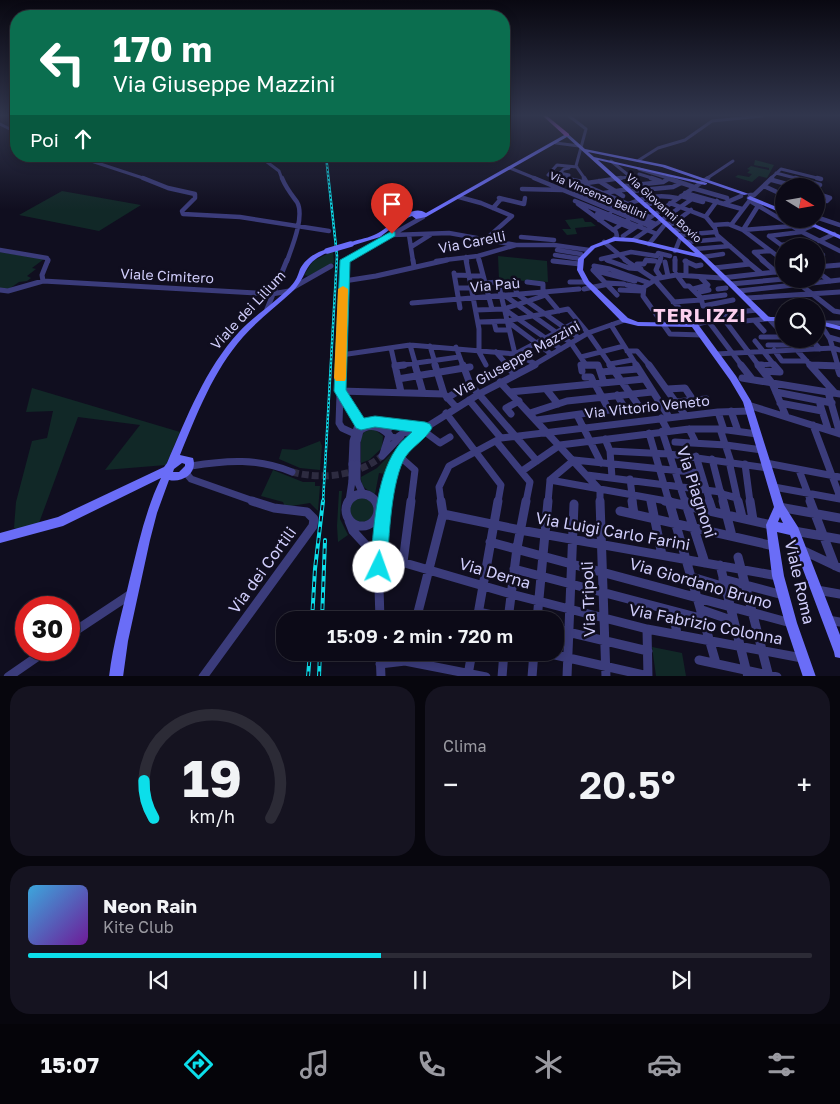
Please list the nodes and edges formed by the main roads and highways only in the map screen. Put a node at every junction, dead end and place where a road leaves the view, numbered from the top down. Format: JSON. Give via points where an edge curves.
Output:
{"nodes":[{"id":1,"x":546,"y":148,"type":"edge"},
{"id":2,"x":581,"y":148,"type":"edge"},
{"id":3,"x":585,"y":151,"type":"junction"},
{"id":4,"x":723,"y":186,"type":"junction"},
{"id":5,"x":731,"y":190,"type":"junction"},
{"id":6,"x":747,"y":197,"type":"junction"},
{"id":7,"x":775,"y":208,"type":"edge"},
{"id":8,"x":821,"y":228,"type":"edge"},
{"id":9,"x":823,"y":228,"type":"edge"},
{"id":10,"x":838,"y":235,"type":"edge"},
{"id":11,"x":702,"y":257,"type":"junction"},
{"id":12,"x":775,"y":319,"type":"edge"},
{"id":13,"x":825,"y":324,"type":"edge"},
{"id":14,"x":840,"y":328,"type":"edge"},
{"id":15,"x":178,"y":447,"type":"junction"},
{"id":16,"x":187,"y":466,"type":"junction"},
{"id":17,"x":171,"y":471,"type":"junction"},
{"id":18,"x":779,"y":507,"type":"junction"},
{"id":19,"x":771,"y":526,"type":"junction"},
{"id":20,"x":794,"y":531,"type":"junction"},
{"id":21,"x":0,"y":538,"type":"edge"},
{"id":22,"x":834,"y":621,"type":"edge"},
{"id":23,"x":839,"y":645,"type":"edge"},
{"id":24,"x":116,"y":676,"type":"edge"},
{"id":25,"x":810,"y":676,"type":"edge"}],
"edges":[{"from":1,"to":15,"type":"main road","name":"Viale dei Lilium","bridge":true,"via":[[434,210],[402,218],[381,234],[327,251],[307,262],[292,289],[241,335],[220,362],[200,396]]},
{"from":2,"to":3,"type":"main road","name":"Via Giovanni Bovio"},
{"from":3,"to":4,"type":"main road","via":[[639,160],[707,178]]},
{"from":3,"to":5,"type":"main road","via":[[638,171]]},
{"from":3,"to":11,"type":"main road","name":"Via Giovanni Bovio","via":[[624,190],[666,220]]},
{"from":4,"to":5,"type":"main road"},
{"from":4,"to":6,"type":"main road"},
{"from":5,"to":6,"type":"main road"},
{"from":6,"to":7,"type":"main road"},
{"from":8,"to":10,"type":"main road"},
{"from":9,"to":10,"type":"main road"},
{"from":11,"to":12,"type":"main road","name":"Via Giovanni Bovio","via":[[729,286],[739,291],[768,319]]},
{"from":11,"to":18,"type":"main road","via":[[673,258],[649,244],[611,237],[589,250],[581,259],[580,270],[585,287],[625,320],[694,325],[738,378]]},
{"from":13,"to":14,"type":"main road"},
{"from":15,"to":16,"type":"main road"},
{"from":15,"to":17,"type":"main road","name":"Viale dei Lilium"},
{"from":16,"to":17,"type":"main road","name":"Viale dei Lilium"},
{"from":16,"to":17,"type":"main road","name":"Viale dei Lilium","via":[[177,460]]},
{"from":17,"to":21,"type":"main road","via":[[59,522]]},
{"from":17,"to":24,"type":"main road","name":"Viale dei Lilium","via":[[156,498],[132,592]]},
{"from":18,"to":19,"type":"main road"},
{"from":18,"to":20,"type":"main road"},
{"from":19,"to":20,"type":"main road","name":"Viale Roma"},
{"from":19,"to":25,"type":"main road","name":"Viale Roma","via":[[778,576]]},
{"from":20,"to":22,"type":"main road","name":"Viale Roma","via":[[817,590]]},
{"from":22,"to":23,"type":"main road","name":"Viale Roma"}]}
